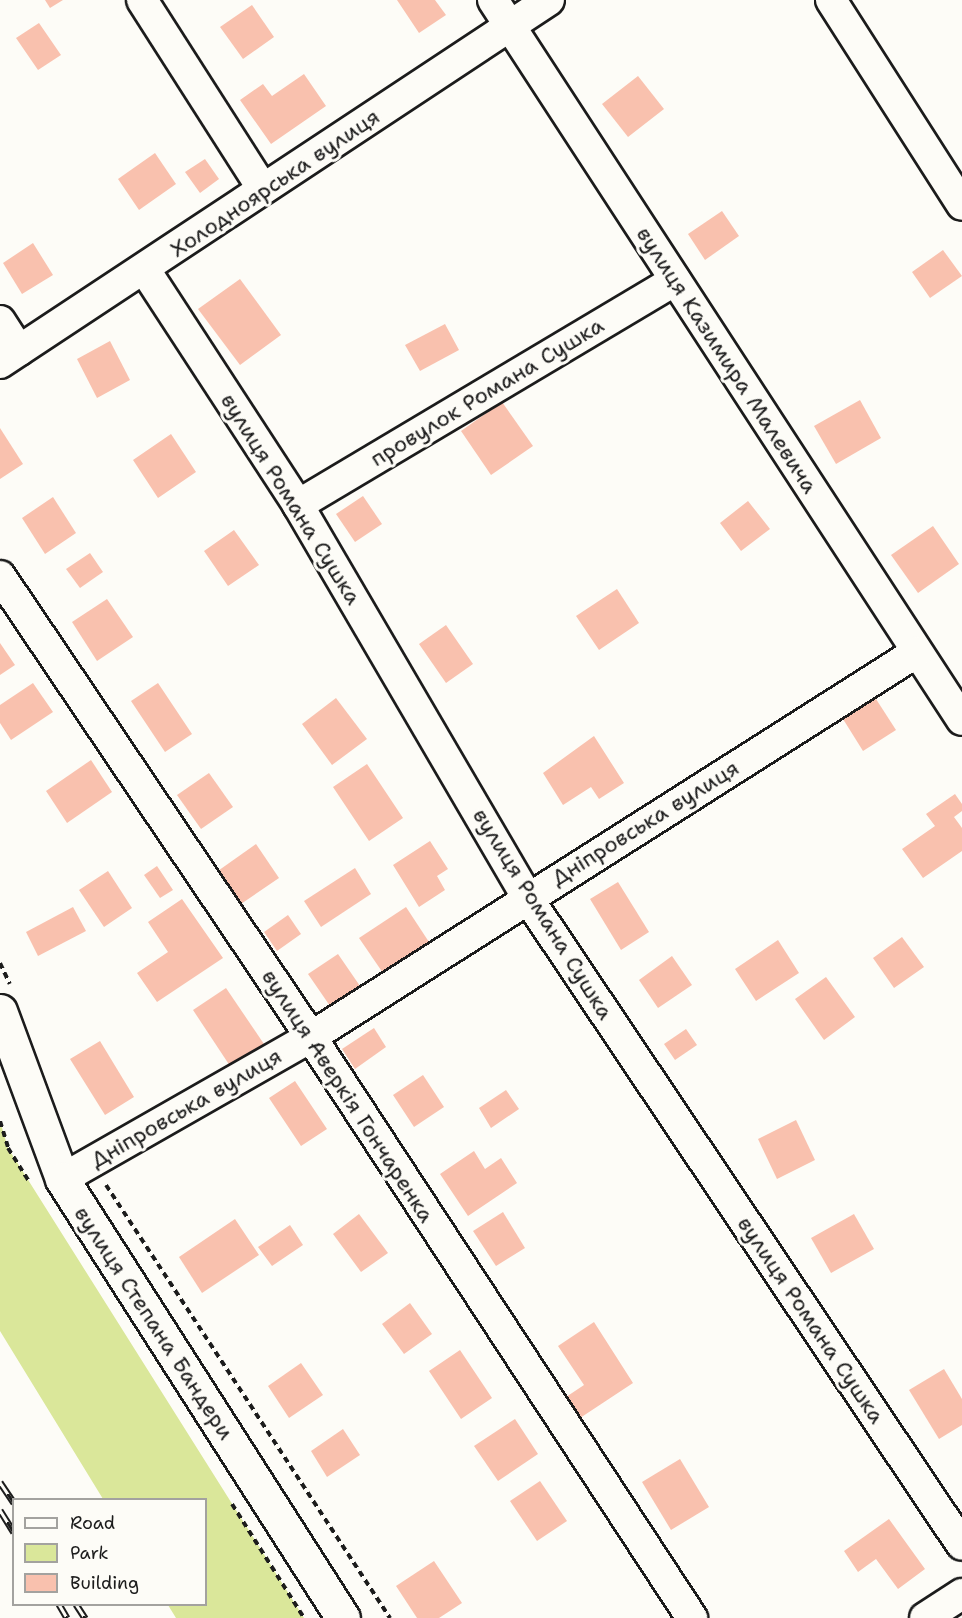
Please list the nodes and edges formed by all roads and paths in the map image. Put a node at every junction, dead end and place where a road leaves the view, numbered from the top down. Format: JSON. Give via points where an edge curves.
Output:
{"nodes":[{"id":1,"x":142,"y":0,"type":"edge"},
{"id":2,"x":493,"y":0,"type":"edge"},
{"id":3,"x":549,"y":0,"type":"edge"},
{"id":4,"x":831,"y":0,"type":"edge"},
{"id":5,"x":511,"y":28,"type":"junction"},
{"id":6,"x":263,"y":189,"type":"junction"},
{"id":7,"x":962,"y":205,"type":"edge"},
{"id":8,"x":145,"y":270,"type":"junction"},
{"id":9,"x":675,"y":280,"type":"junction"},
{"id":10,"x":0,"y":321,"type":"edge"},
{"id":11,"x":9,"y":357,"type":"edge"},
{"id":12,"x":298,"y":505,"type":"junction"},
{"id":13,"x":0,"y":576,"type":"edge"},
{"id":14,"x":917,"y":652,"type":"junction"},
{"id":15,"x":962,"y":720,"type":"edge"},
{"id":16,"x":527,"y":897,"type":"junction"},
{"id":17,"x":0,"y":963,"type":"edge"},
{"id":18,"x":7,"y":1003,"type":"edge"},
{"id":19,"x":311,"y":1037,"type":"junction"},
{"id":20,"x":91,"y":1162,"type":"junction"},
{"id":21,"x":62,"y":1179,"type":"junction"},
{"id":22,"x":962,"y":1545,"type":"edge"},
{"id":23,"x":962,"y":1594,"type":"edge"},
{"id":24,"x":343,"y":1618,"type":"edge"},
{"id":25,"x":390,"y":1618,"type":"edge"},
{"id":26,"x":693,"y":1618,"type":"edge"},
{"id":27,"x":925,"y":1618,"type":"edge"}],
"edges":[{"from":1,"to":6,"type":"street"},
{"from":2,"to":5,"type":"street","name":"вулиця Казимира Малевича"},
{"from":3,"to":5,"type":"street","name":"Холодноярська вулиця"},
{"from":4,"to":7,"type":"street"},
{"from":5,"to":6,"type":"street","name":"Холодноярська вулиця"},
{"from":5,"to":9,"type":"street","name":"вулиця Казимира Малевича"},
{"from":6,"to":8,"type":"street","name":"Холодноярська вулиця"},
{"from":8,"to":11,"type":"street","name":"Холодноярська вулиця"},
{"from":8,"to":12,"type":"street","name":"вулиця Романа Сушка"},
{"from":9,"to":12,"type":"street","name":"провулок Романа Сушка"},
{"from":9,"to":14,"type":"street","name":"вулиця Казимира Малевича"},
{"from":10,"to":11,"type":"street"},
{"from":12,"to":16,"type":"street","name":"вулиця Романа Сушка"},
{"from":13,"to":19,"type":"street","name":"вулиця Аверкія Гончаренка"},
{"from":14,"to":15,"type":"street","name":"вулиця Казимира Малевича"},
{"from":14,"to":16,"type":"street","name":"Дніпровська вулиця"},
{"from":16,"to":19,"type":"street","name":"Дніпровська вулиця"},
{"from":16,"to":22,"type":"street","name":"вулиця Романа Сушка"},
{"from":17,"to":18,"type":"path"},
{"from":18,"to":21,"type":"street","name":"вулиця Степана Бандери"},
{"from":19,"to":20,"type":"street","name":"Дніпровська вулиця"},
{"from":19,"to":26,"type":"street","name":"вулиця Аверкія Гончаренка"},
{"from":20,"to":21,"type":"street","name":"Дніпровська вулиця"},
{"from":20,"to":25,"type":"path"},
{"from":21,"to":24,"type":"street","name":"вулиця Степана Бандери"},
{"from":23,"to":27,"type":"street"}]}
